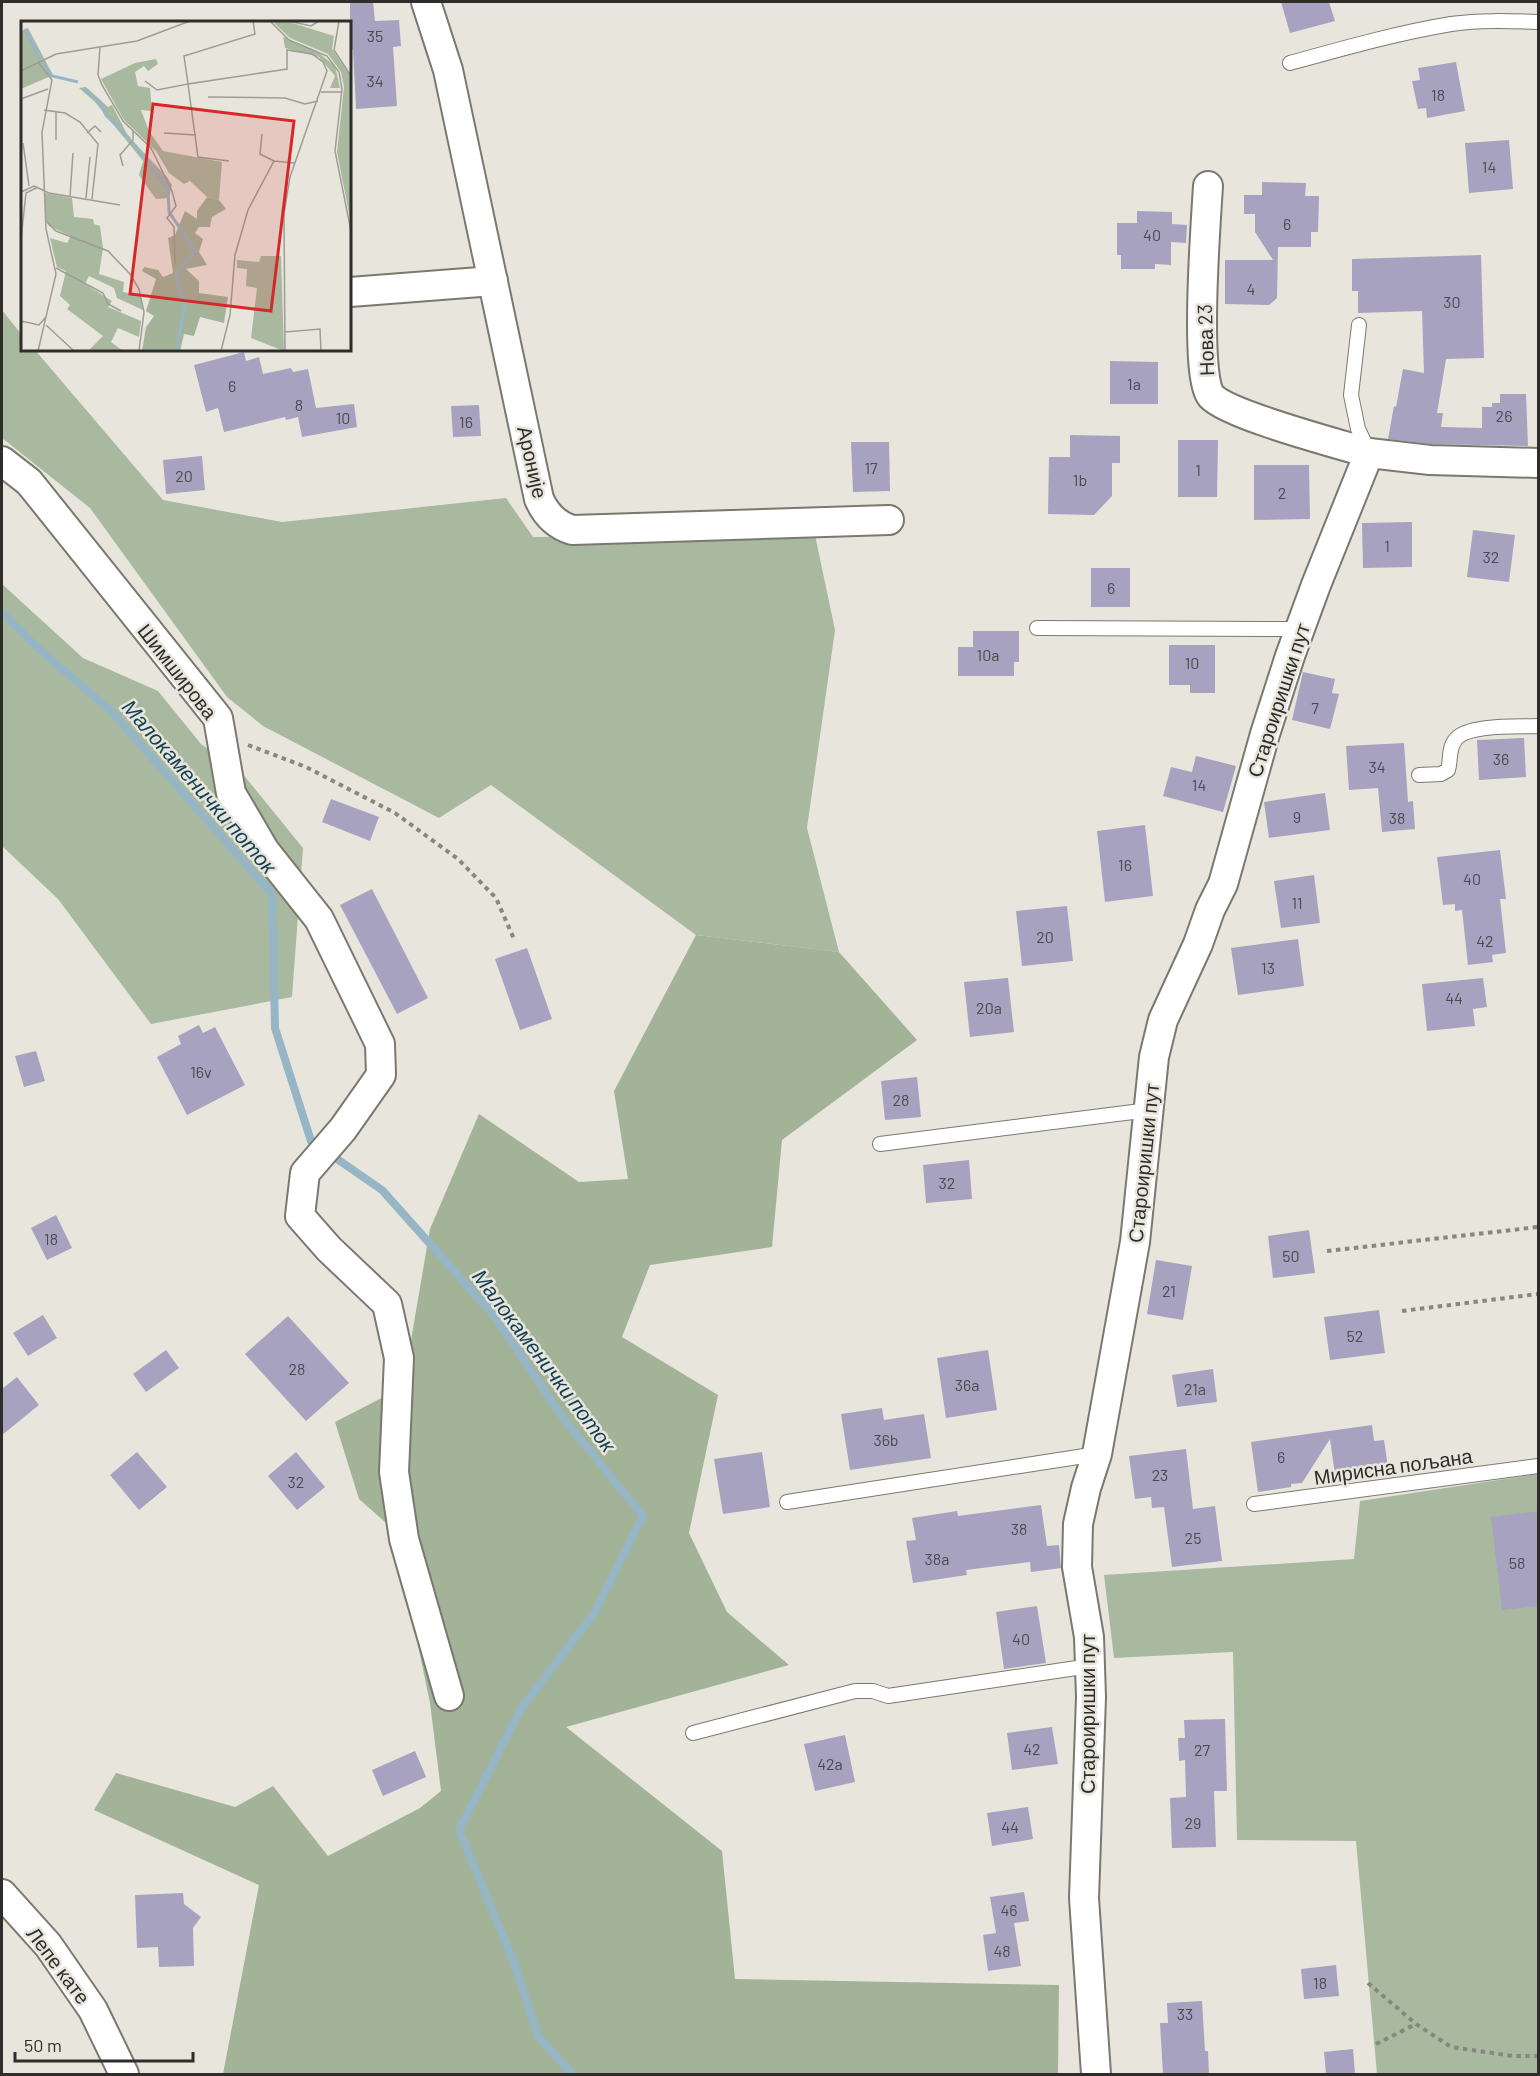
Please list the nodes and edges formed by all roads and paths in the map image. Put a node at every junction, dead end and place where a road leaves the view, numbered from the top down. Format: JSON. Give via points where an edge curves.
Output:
{"nodes":[{"id":1,"x":426,"y":2,"type":"edge"},
{"id":2,"x":1539,"y":22,"type":"edge"},
{"id":3,"x":1290,"y":63,"type":"dead end"},
{"id":4,"x":1208,"y":186,"type":"dead end"},
{"id":5,"x":494,"y":281,"type":"junction"},
{"id":6,"x":351,"y":292,"type":"edge"},
{"id":7,"x":1359,"y":325,"type":"dead end"},
{"id":8,"x":1370,"y":453,"type":"junction"},
{"id":9,"x":2,"y":461,"type":"edge"},
{"id":10,"x":1539,"y":464,"type":"edge"},
{"id":11,"x":889,"y":520,"type":"dead end"},
{"id":12,"x":1037,"y":628,"type":"dead end"},
{"id":13,"x":1300,"y":629,"type":"junction"},
{"id":14,"x":218,"y":718,"type":"junction"},
{"id":15,"x":1539,"y":726,"type":"edge"},
{"id":16,"x":1419,"y":775,"type":"dead end"},
{"id":17,"x":514,"y":939,"type":"dead end"},
{"id":18,"x":1149,"y":1110,"type":"junction"},
{"id":19,"x":880,"y":1144,"type":"dead end"},
{"id":20,"x":1539,"y":1227,"type":"edge"},
{"id":21,"x":1327,"y":1251,"type":"dead end"},
{"id":22,"x":1539,"y":1294,"type":"edge"},
{"id":23,"x":1402,"y":1311,"type":"dead end"},
{"id":24,"x":1097,"y":1454,"type":"junction"},
{"id":25,"x":1539,"y":1466,"type":"edge"},
{"id":26,"x":787,"y":1502,"type":"dead end"},
{"id":27,"x":1254,"y":1504,"type":"dead end"},
{"id":28,"x":1090,"y":1666,"type":"junction"},
{"id":29,"x":449,"y":1696,"type":"dead end"},
{"id":30,"x":693,"y":1733,"type":"dead end"},
{"id":31,"x":2,"y":1894,"type":"edge"},
{"id":32,"x":1368,"y":1983,"type":"dead end"},
{"id":33,"x":1416,"y":2024,"type":"junction"},
{"id":34,"x":1376,"y":2044,"type":"dead end"},
{"id":35,"x":1539,"y":2056,"type":"edge"},
{"id":36,"x":124,"y":2074,"type":"edge"},
{"id":37,"x":1096,"y":2074,"type":"edge"}],
"edges":[{"from":1,"to":5,"type":"street","name":"Ароније","via":[[448,70]]},
{"from":2,"to":3,"type":"lane","via":[[1495,20],[1453,24]]},
{"from":4,"to":8,"type":"street","name":"Нова 23","via":[[1202,333],[1210,395],[1231,409]]},
{"from":5,"to":6,"type":"street"},
{"from":5,"to":11,"type":"street","name":"Ароније","via":[[539,499],[546,513],[558,523],[572,530]]},
{"from":7,"to":8,"type":"lane","via":[[1351,396],[1358,429]]},
{"from":8,"to":10,"type":"street","via":[[1430,460]]},
{"from":8,"to":13,"type":"street","name":"Староиришки пут"},
{"from":9,"to":14,"type":"street","name":"Шимширова","via":[[29,482]]},
{"from":12,"to":13,"type":"lane"},
{"from":13,"to":18,"type":"street","name":"Староиришки пут","via":[[1265,734],[1223,884],[1163,1020],[1154,1057]]},
{"from":14,"to":17,"type":"path","via":[[248,744],[306,766],[395,813],[458,859],[496,898]]},
{"from":14,"to":29,"type":"street","name":"Шимширова","via":[[231,793],[265,851],[319,919],[380,1044],[381,1075],[343,1129],[305,1173],[300,1216],[328,1249],[387,1304],[399,1358],[394,1472],[402,1528]]},
{"from":15,"to":16,"type":"lane","via":[[1465,732],[1450,750],[1448,770]]},
{"from":18,"to":19,"type":"lane"},
{"from":18,"to":24,"type":"street","name":"Староиришки пут","via":[[1135,1242]]},
{"from":20,"to":21,"type":"path"},
{"from":22,"to":23,"type":"path"},
{"from":24,"to":26,"type":"lane"},
{"from":24,"to":28,"type":"street","name":"Староиришки пут","via":[[1078,1524],[1077,1567]]},
{"from":25,"to":27,"type":"lane","name":"Мирисна пољана"},
{"from":28,"to":30,"type":"lane","via":[[888,1696],[855,1691]]},
{"from":28,"to":37,"type":"street","name":"Староиришки пут","via":[[1084,1898]]},
{"from":31,"to":36,"type":"street","name":"Лепе кате","via":[[48,1945],[93,2010]]},
{"from":32,"to":33,"type":"path"},
{"from":33,"to":34,"type":"path"},
{"from":33,"to":35,"type":"path","via":[[1450,2047]]}]}
